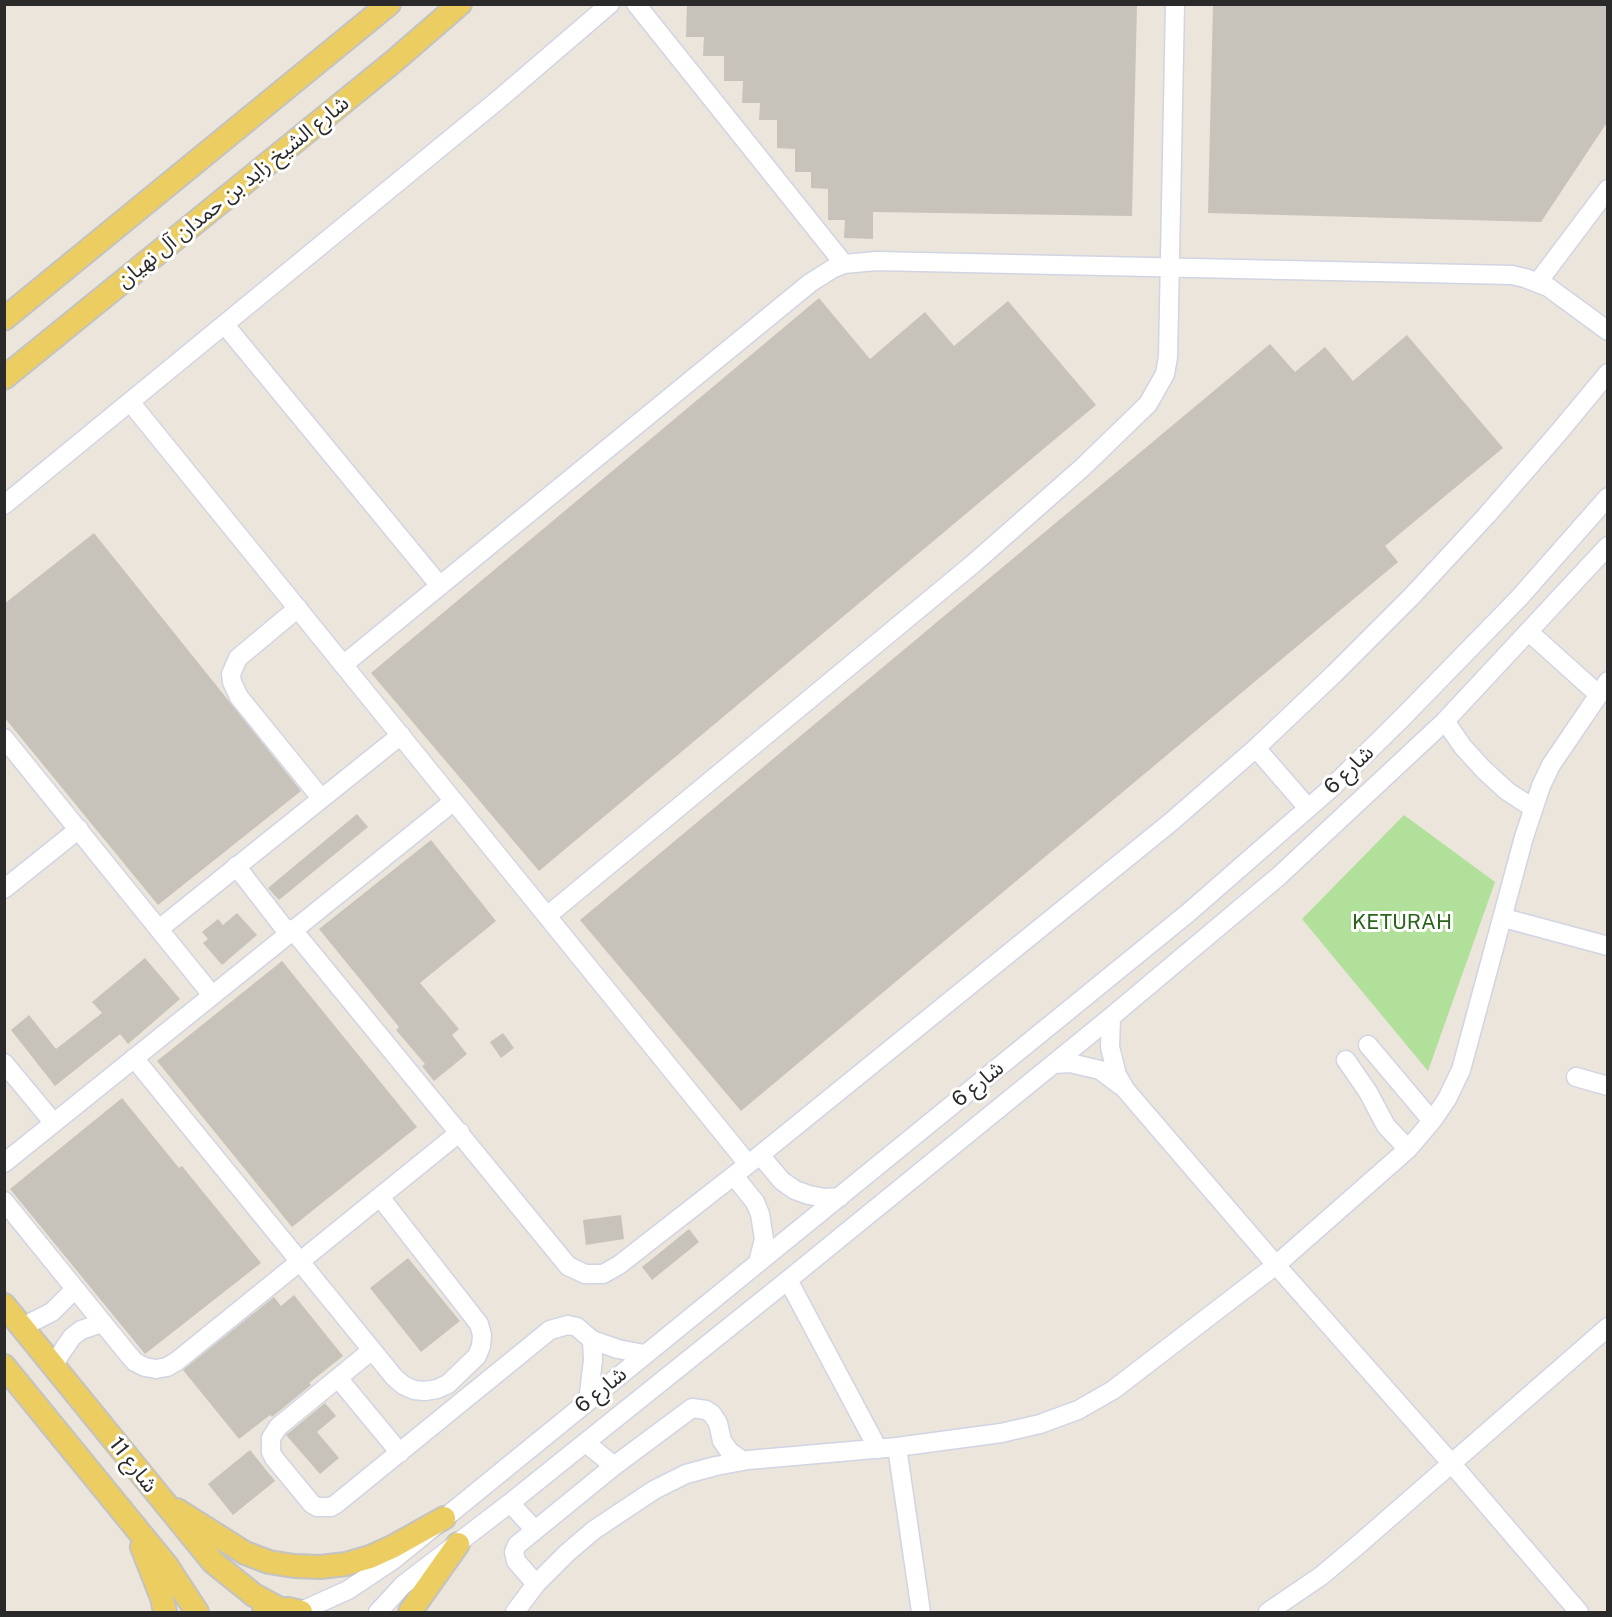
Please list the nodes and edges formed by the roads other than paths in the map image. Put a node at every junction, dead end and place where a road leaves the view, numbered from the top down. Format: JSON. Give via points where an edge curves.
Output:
{"nodes":[{"id":1,"x":389,"y":4,"type":"edge"},
{"id":2,"x":460,"y":4,"type":"edge"},
{"id":3,"x":610,"y":4,"type":"edge"},
{"id":4,"x":636,"y":4,"type":"edge"},
{"id":5,"x":1175,"y":4,"type":"edge"},
{"id":6,"x":1608,"y":189,"type":"edge"},
{"id":7,"x":844,"y":264,"type":"junction"},
{"id":8,"x":1170,"y":267,"type":"junction"},
{"id":9,"x":1538,"y":282,"type":"junction"},
{"id":10,"x":4,"y":319,"type":"edge"},
{"id":11,"x":225,"y":325,"type":"junction"},
{"id":12,"x":1608,"y":331,"type":"edge"},
{"id":13,"x":1608,"y":373,"type":"edge"},
{"id":14,"x":4,"y":378,"type":"edge"},
{"id":15,"x":131,"y":403,"type":"junction"},
{"id":16,"x":1608,"y":498,"type":"edge"},
{"id":17,"x":4,"y":505,"type":"edge"},
{"id":18,"x":1605,"y":553,"type":"edge"},
{"id":19,"x":440,"y":586,"type":"junction"},
{"id":20,"x":298,"y":608,"type":"junction"},
{"id":21,"x":1529,"y":632,"type":"junction"},
{"id":22,"x":344,"y":665,"type":"junction"},
{"id":23,"x":1603,"y":687,"type":"edge"},
{"id":24,"x":1445,"y":721,"type":"junction"},
{"id":25,"x":400,"y":735,"type":"junction"},
{"id":26,"x":4,"y":738,"type":"edge"},
{"id":27,"x":1256,"y":748,"type":"junction"},
{"id":28,"x":321,"y":798,"type":"junction"},
{"id":29,"x":454,"y":801,"type":"junction"},
{"id":30,"x":1308,"y":808,"type":"junction"},
{"id":31,"x":1533,"y":808,"type":"junction"},
{"id":32,"x":79,"y":829,"type":"junction"},
{"id":33,"x":236,"y":866,"type":"junction"},
{"id":34,"x":4,"y":889,"type":"edge"},
{"id":35,"x":547,"y":916,"type":"junction"},
{"id":36,"x":1504,"y":918,"type":"junction"},
{"id":37,"x":159,"y":929,"type":"junction"},
{"id":38,"x":290,"y":931,"type":"junction"},
{"id":39,"x":1608,"y":946,"type":"edge"},
{"id":40,"x":212,"y":995,"type":"junction"},
{"id":41,"x":1111,"y":1017,"type":"junction"},
{"id":42,"x":1368,"y":1045,"type":"dead end"},
{"id":43,"x":134,"y":1058,"type":"junction"},
{"id":44,"x":1346,"y":1060,"type":"dead end"},
{"id":45,"x":4,"y":1063,"type":"edge"},
{"id":46,"x":1054,"y":1064,"type":"junction"},
{"id":47,"x":1576,"y":1077,"type":"dead end"},
{"id":48,"x":1608,"y":1086,"type":"edge"},
{"id":49,"x":1125,"y":1088,"type":"junction"},
{"id":50,"x":1432,"y":1121,"type":"junction"},
{"id":51,"x":53,"y":1122,"type":"junction"},
{"id":52,"x":459,"y":1132,"type":"junction"},
{"id":53,"x":1408,"y":1149,"type":"junction"},
{"id":54,"x":754,"y":1160,"type":"junction"},
{"id":55,"x":4,"y":1163,"type":"edge"},
{"id":56,"x":734,"y":1176,"type":"junction"},
{"id":57,"x":380,"y":1197,"type":"junction"},
{"id":58,"x":840,"y":1197,"type":"junction"},
{"id":59,"x":4,"y":1201,"type":"edge"},
{"id":60,"x":300,"y":1262,"type":"junction"},
{"id":61,"x":758,"y":1263,"type":"junction"},
{"id":62,"x":1276,"y":1265,"type":"junction"},
{"id":63,"x":788,"y":1280,"type":"junction"},
{"id":64,"x":75,"y":1289,"type":"junction"},
{"id":65,"x":4,"y":1305,"type":"edge"},
{"id":66,"x":102,"y":1323,"type":"junction"},
{"id":67,"x":22,"y":1327,"type":"junction"},
{"id":68,"x":1608,"y":1327,"type":"edge"},
{"id":69,"x":591,"y":1340,"type":"junction"},
{"id":70,"x":372,"y":1350,"type":"junction"},
{"id":71,"x":644,"y":1354,"type":"junction"},
{"id":72,"x":4,"y":1366,"type":"edge"},
{"id":73,"x":55,"y":1367,"type":"junction"},
{"id":74,"x":338,"y":1378,"type":"junction"},
{"id":75,"x":588,"y":1401,"type":"junction"},
{"id":76,"x":722,"y":1441,"type":"junction"},
{"id":77,"x":586,"y":1443,"type":"junction"},
{"id":78,"x":897,"y":1447,"type":"junction"},
{"id":79,"x":878,"y":1449,"type":"junction"},
{"id":80,"x":400,"y":1453,"type":"junction"},
{"id":81,"x":742,"y":1461,"type":"junction"},
{"id":82,"x":1452,"y":1464,"type":"junction"},
{"id":83,"x":614,"y":1467,"type":"junction"},
{"id":84,"x":708,"y":1468,"type":"junction"},
{"id":85,"x":163,"y":1502,"type":"junction"},
{"id":86,"x":510,"y":1503,"type":"junction"},
{"id":87,"x":444,"y":1518,"type":"junction"},
{"id":88,"x":136,"y":1528,"type":"junction"},
{"id":89,"x":535,"y":1530,"type":"junction"},
{"id":90,"x":458,"y":1544,"type":"junction"},
{"id":91,"x":536,"y":1584,"type":"junction"},
{"id":92,"x":293,"y":1611,"type":"edge"},
{"id":93,"x":165,"y":1612,"type":"edge"},
{"id":94,"x":197,"y":1612,"type":"edge"},
{"id":95,"x":256,"y":1612,"type":"edge"},
{"id":96,"x":378,"y":1612,"type":"edge"},
{"id":97,"x":410,"y":1612,"type":"edge"},
{"id":98,"x":515,"y":1612,"type":"edge"},
{"id":99,"x":921,"y":1612,"type":"edge"},
{"id":100,"x":1268,"y":1612,"type":"edge"},
{"id":101,"x":1579,"y":1612,"type":"edge"}],
"edges":[{"from":1,"to":10,"type":"main road"},
{"from":2,"to":14,"type":"main road","name":"شارع الشيخ زايد بن حمدان آل نهيان"},
{"from":3,"to":11,"type":"street"},
{"from":4,"to":7,"type":"street"},
{"from":5,"to":8,"type":"street"},
{"from":6,"to":9,"type":"street"},
{"from":7,"to":8,"type":"street","via":[[876,261]]},
{"from":7,"to":19,"type":"street","via":[[810,283]]},
{"from":8,"to":9,"type":"street","via":[[1512,275]]},
{"from":8,"to":35,"type":"street","via":[[1167,365],[1158,390],[1137,417],[974,564]]},
{"from":9,"to":12,"type":"street"},
{"from":11,"to":15,"type":"street"},
{"from":11,"to":19,"type":"street"},
{"from":13,"to":27,"type":"street","via":[[1412,596]]},
{"from":15,"to":17,"type":"street"},
{"from":15,"to":20,"type":"street"},
{"from":16,"to":30,"type":"street","name":"شارع 6","via":[[1477,642]]},
{"from":18,"to":21,"type":"street","name":"شارع 6"},
{"from":19,"to":22,"type":"street"},
{"from":20,"to":22,"type":"street"},
{"from":20,"to":28,"type":"street","via":[[238,658],[231,674],[239,697]]},
{"from":21,"to":23,"type":"street"},
{"from":21,"to":24,"type":"street","name":"شارع 6"},
{"from":22,"to":25,"type":"street"},
{"from":23,"to":31,"type":"street","via":[[1551,765]]},
{"from":24,"to":31,"type":"street","via":[[1484,770]]},
{"from":24,"to":41,"type":"street","name":"شارع 6","via":[[1279,876]]},
{"from":25,"to":28,"type":"street"},
{"from":25,"to":29,"type":"street"},
{"from":26,"to":32,"type":"street"},
{"from":27,"to":30,"type":"street"},
{"from":27,"to":54,"type":"street","via":[[1154,836]]},
{"from":28,"to":33,"type":"street"},
{"from":29,"to":35,"type":"street"},
{"from":29,"to":38,"type":"street"},
{"from":30,"to":58,"type":"street","name":"شارع 6","via":[[1188,913]]},
{"from":31,"to":36,"type":"street"},
{"from":32,"to":34,"type":"street"},
{"from":32,"to":37,"type":"street"},
{"from":33,"to":37,"type":"street"},
{"from":33,"to":38,"type":"street"},
{"from":35,"to":54,"type":"street"},
{"from":36,"to":39,"type":"street"},
{"from":36,"to":50,"type":"street","via":[[1461,1070]]},
{"from":37,"to":40,"type":"street"},
{"from":38,"to":40,"type":"street"},
{"from":38,"to":52,"type":"street"},
{"from":40,"to":43,"type":"street"},
{"from":41,"to":46,"type":"street","name":"شارع 6"},
{"from":41,"to":49,"type":"street","via":[[1113,1061]]},
{"from":42,"to":50,"type":"street"},
{"from":43,"to":51,"type":"street"},
{"from":43,"to":60,"type":"street"},
{"from":44,"to":53,"type":"street","via":[[1386,1126]]},
{"from":45,"to":51,"type":"street"},
{"from":46,"to":49,"type":"street","via":[[1070,1063],[1100,1070]]},
{"from":46,"to":63,"type":"street","name":"شارع 6"},
{"from":47,"to":48,"type":"street"},
{"from":49,"to":62,"type":"street"},
{"from":50,"to":53,"type":"street"},
{"from":51,"to":55,"type":"street"},
{"from":52,"to":56,"type":"street","via":[[554,1251],[568,1266],[585,1274],[603,1274],[619,1265]]},
{"from":52,"to":57,"type":"street"},
{"from":53,"to":62,"type":"street"},
{"from":54,"to":56,"type":"street"},
{"from":54,"to":58,"type":"street","via":[[795,1190],[817,1197]]},
{"from":56,"to":61,"type":"street","via":[[760,1214],[764,1239]]},
{"from":57,"to":60,"type":"street"},
{"from":57,"to":70,"type":"street","via":[[474,1314],[482,1335],[477,1356],[470,1365],[447,1384],[425,1391],[403,1385]]},
{"from":58,"to":61,"type":"street","name":"شارع 6"},
{"from":59,"to":64,"type":"street"},
{"from":60,"to":66,"type":"street","via":[[167,1367],[156,1369],[135,1362]]},
{"from":60,"to":70,"type":"street"},
{"from":61,"to":71,"type":"street","name":"شارع 6"},
{"from":62,"to":78,"type":"street","via":[[1146,1366],[1078,1410],[1001,1433]]},
{"from":62,"to":82,"type":"street"},
{"from":63,"to":77,"type":"street","name":"شارع 6"},
{"from":63,"to":79,"type":"street"},
{"from":64,"to":66,"type":"street"},
{"from":64,"to":67,"type":"street","via":[[52,1312]]},
{"from":65,"to":67,"type":"main road","name":"شارع 11"},
{"from":66,"to":73,"type":"street","via":[[72,1337]]},
{"from":67,"to":73,"type":"main road","name":"شارع 11"},
{"from":68,"to":82,"type":"street"},
{"from":69,"to":71,"type":"street"},
{"from":69,"to":75,"type":"street"},
{"from":69,"to":80,"type":"street","via":[[577,1327],[550,1330]]},
{"from":70,"to":74,"type":"street"},
{"from":71,"to":75,"type":"street","name":"شارع 6"},
{"from":72,"to":88,"type":"main road","name":"شارع 11"},
{"from":73,"to":85,"type":"main road","name":"شارع 11"},
{"from":74,"to":80,"type":"street"},
{"from":74,"to":80,"type":"street","via":[[278,1427],[271,1438],[274,1458],[307,1499],[317,1507],[331,1507]]},
{"from":75,"to":87,"type":"street","name":"شارع 6"},
{"from":76,"to":81,"type":"street"},
{"from":76,"to":83,"type":"street","via":[[712,1414],[692,1408]]},
{"from":76,"to":84,"type":"street"},
{"from":77,"to":83,"type":"street"},
{"from":77,"to":86,"type":"street","name":"شارع 6"},
{"from":78,"to":79,"type":"street"},
{"from":78,"to":99,"type":"street"},
{"from":79,"to":81,"type":"street"},
{"from":81,"to":84,"type":"street"},
{"from":82,"to":100,"type":"street","via":[[1321,1576]]},
{"from":82,"to":101,"type":"street"},
{"from":83,"to":89,"type":"street"},
{"from":84,"to":91,"type":"street","via":[[686,1474],[623,1509],[567,1553]]},
{"from":85,"to":87,"type":"main road","via":[[244,1553],[294,1566],[346,1564],[370,1557]]},
{"from":85,"to":92,"type":"main road","name":"شارع 11","via":[[213,1562],[254,1595]]},
{"from":86,"to":89,"type":"street"},
{"from":86,"to":90,"type":"street","name":"شارع 6"},
{"from":87,"to":92,"type":"street","name":"شارع 6","via":[[371,1576],[348,1590]]},
{"from":88,"to":93,"type":"main road"},
{"from":88,"to":94,"type":"main road","name":"شارع 11"},
{"from":89,"to":91,"type":"street","via":[[514,1552],[516,1561]]},
{"from":90,"to":96,"type":"street","name":"شارع 6","via":[[403,1586]]},
{"from":90,"to":97,"type":"main road"},
{"from":91,"to":98,"type":"street"},
{"from":92,"to":95,"type":"main road"}]}
